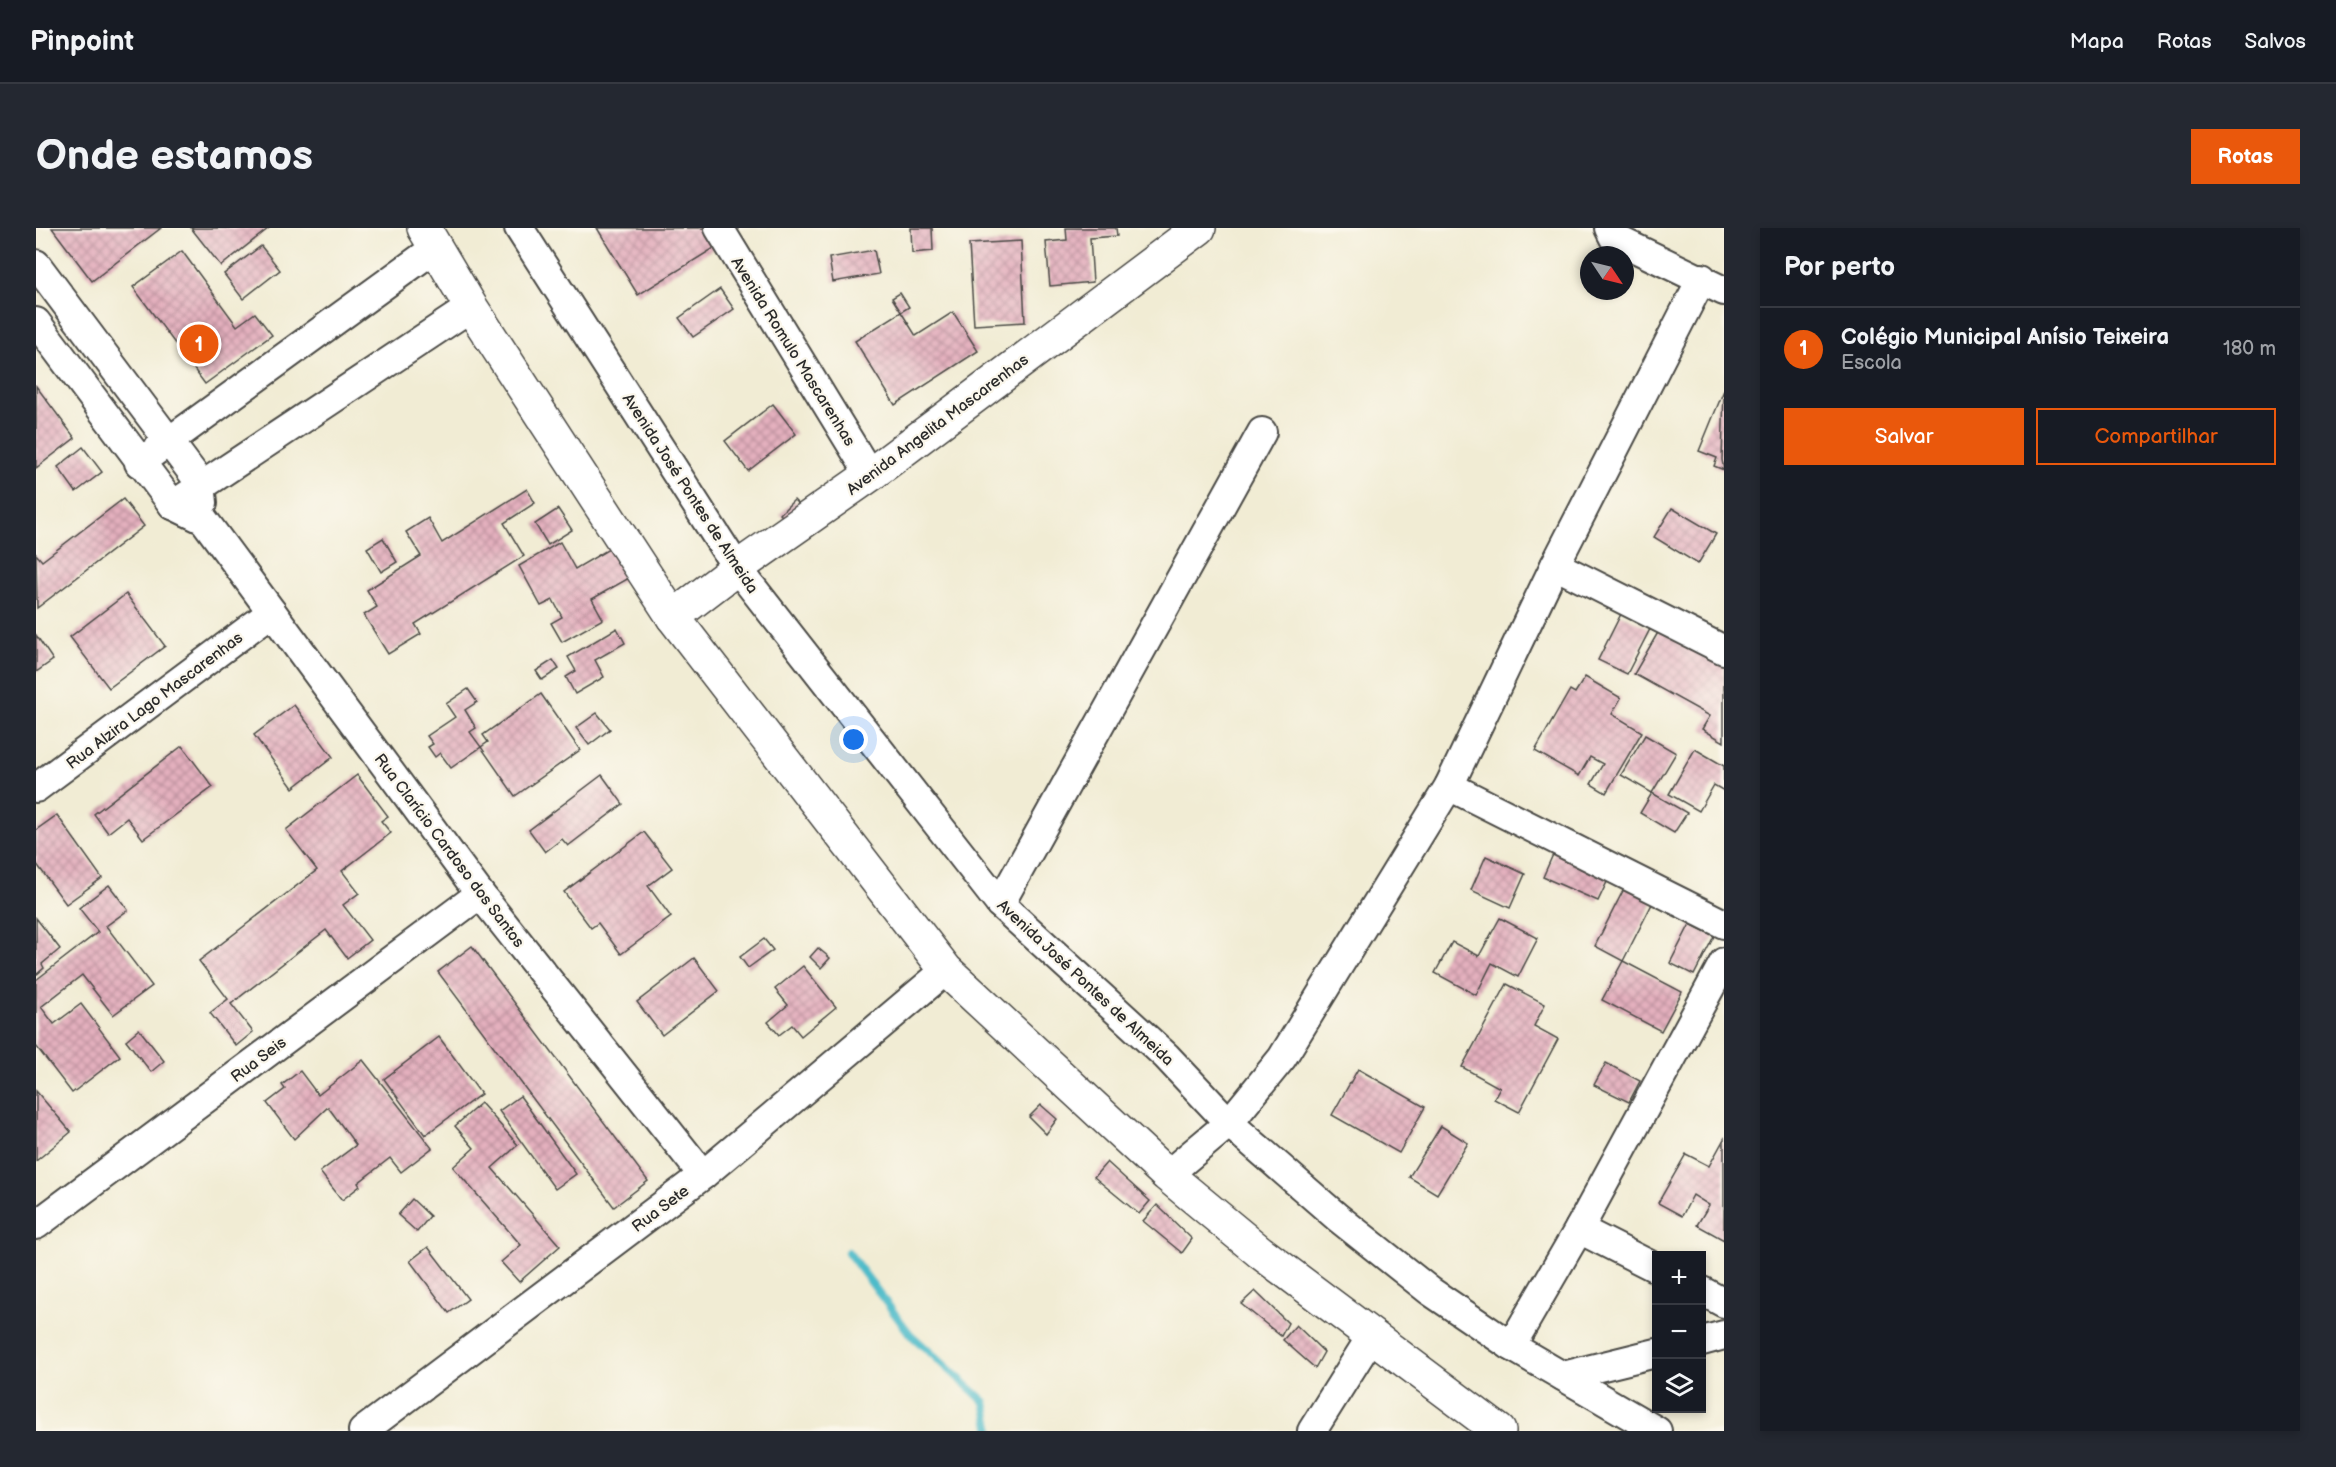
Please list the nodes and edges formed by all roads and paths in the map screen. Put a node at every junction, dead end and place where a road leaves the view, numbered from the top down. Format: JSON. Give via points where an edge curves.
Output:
{"nodes":[{"id":1,"x":519,"y":228,"type":"edge"},
{"id":2,"x":718,"y":228,"type":"edge"},
{"id":3,"x":1609,"y":228,"type":"edge"},
{"id":4,"x":1185,"y":233,"type":"edge"},
{"id":5,"x":429,"y":238,"type":"edge"},
{"id":6,"x":36,"y":264,"type":"edge"},
{"id":7,"x":1713,"y":285,"type":"edge"},
{"id":8,"x":471,"y":308,"type":"junction"},
{"id":9,"x":77,"y":319,"type":"junction"},
{"id":10,"x":40,"y":336,"type":"edge"},
{"id":11,"x":1262,"y":432,"type":"dead end"},
{"id":12,"x":169,"y":441,"type":"junction"},
{"id":13,"x":139,"y":463,"type":"junction"},
{"id":14,"x":870,"y":475,"type":"junction"},
{"id":15,"x":201,"y":484,"type":"junction"},
{"id":16,"x":173,"y":505,"type":"junction"},
{"id":17,"x":204,"y":520,"type":"junction"},
{"id":18,"x":1555,"y":566,"type":"junction"},
{"id":19,"x":737,"y":568,"type":"junction"},
{"id":20,"x":272,"y":612,"type":"junction"},
{"id":21,"x":674,"y":617,"type":"junction"},
{"id":22,"x":1724,"y":650,"type":"edge"},
{"id":23,"x":1449,"y":786,"type":"junction"},
{"id":24,"x":36,"y":788,"type":"edge"},
{"id":25,"x":480,"y":894,"type":"junction"},
{"id":26,"x":1000,"y":904,"type":"junction"},
{"id":27,"x":1724,"y":924,"type":"edge"},
{"id":28,"x":1724,"y":962,"type":"edge"},
{"id":29,"x":946,"y":970,"type":"junction"},
{"id":30,"x":1229,"y":1123,"type":"junction"},
{"id":31,"x":703,"y":1175,"type":"junction"},
{"id":32,"x":1167,"y":1175,"type":"junction"},
{"id":33,"x":36,"y":1225,"type":"edge"},
{"id":34,"x":1579,"y":1229,"type":"junction"},
{"id":35,"x":1652,"y":1266,"type":"edge"},
{"id":36,"x":1706,"y":1294,"type":"edge"},
{"id":37,"x":1724,"y":1303,"type":"edge"},
{"id":38,"x":1724,"y":1335,"type":"edge"},
{"id":39,"x":1371,"y":1337,"type":"junction"},
{"id":40,"x":1706,"y":1340,"type":"edge"},
{"id":41,"x":1511,"y":1346,"type":"junction"},
{"id":42,"x":1652,"y":1354,"type":"edge"},
{"id":43,"x":1563,"y":1376,"type":"junction"},
{"id":44,"x":363,"y":1431,"type":"edge"},
{"id":45,"x":1312,"y":1431,"type":"edge"},
{"id":46,"x":1499,"y":1431,"type":"edge"},
{"id":47,"x":1657,"y":1431,"type":"edge"}],
"edges":[{"from":1,"to":19,"type":"street","name":"Avenida José Pontes de Almeida"},
{"from":2,"to":14,"type":"street","name":"Avenida Romulo Mascarenhas"},
{"from":3,"to":7,"type":"street","via":[[1614,238]]},
{"from":4,"to":14,"type":"street","name":"Avenida Angelita Mascarenhas"},
{"from":5,"to":8,"type":"street"},
{"from":5,"to":12,"type":"street"},
{"from":6,"to":9,"type":"street"},
{"from":7,"to":18,"type":"street"},
{"from":8,"to":15,"type":"street"},
{"from":8,"to":21,"type":"street"},
{"from":9,"to":10,"type":"street"},
{"from":9,"to":12,"type":"street"},
{"from":10,"to":13,"type":"street","name":"Rua Clarício Cardoso dos Santos"},
{"from":11,"to":26,"type":"street"},
{"from":12,"to":13,"type":"street"},
{"from":12,"to":15,"type":"street"},
{"from":13,"to":16,"type":"street","name":"Rua Clarício Cardoso dos Santos"},
{"from":14,"to":19,"type":"street","name":"Avenida Angelita Mascarenhas"},
{"from":15,"to":16,"type":"street"},
{"from":15,"to":17,"type":"street"},
{"from":16,"to":17,"type":"street","name":"Rua Clarício Cardoso dos Santos"},
{"from":17,"to":20,"type":"street","name":"Rua Clarício Cardoso dos Santos"},
{"from":18,"to":22,"type":"street"},
{"from":18,"to":23,"type":"street"},
{"from":19,"to":21,"type":"street","name":"Avenida Angelita Mascarenhas"},
{"from":19,"to":26,"type":"street","name":"Avenida José Pontes de Almeida"},
{"from":20,"to":24,"type":"street","name":"Rua Alzira Lago Mascarenhas"},
{"from":20,"to":25,"type":"street","name":"Rua Clarício Cardoso dos Santos"},
{"from":21,"to":29,"type":"street"},
{"from":23,"to":27,"type":"street"},
{"from":23,"to":30,"type":"street","via":[[1282,1058]]},
{"from":25,"to":31,"type":"street","name":"Rua Clarício Cardoso dos Santos"},
{"from":25,"to":33,"type":"street","name":"Rua Seis"},
{"from":26,"to":30,"type":"street","name":"Avenida José Pontes de Almeida","via":[[1166,1056]]},
{"from":28,"to":34,"type":"street"},
{"from":29,"to":31,"type":"street","name":"Rua Sete"},
{"from":29,"to":32,"type":"street"},
{"from":30,"to":32,"type":"street"},
{"from":30,"to":41,"type":"street","name":"Avenida José Pontes de Almeida","via":[[1337,1217],[1430,1290]]},
{"from":31,"to":44,"type":"street","name":"Rua Sete"},
{"from":32,"to":39,"type":"street"},
{"from":34,"to":35,"type":"street"},
{"from":34,"to":41,"type":"street"},
{"from":36,"to":37,"type":"street"},
{"from":38,"to":40,"type":"street"},
{"from":39,"to":45,"type":"street"},
{"from":39,"to":46,"type":"street"},
{"from":41,"to":43,"type":"street","name":"Avenida José Pontes de Almeida"},
{"from":42,"to":43,"type":"street"},
{"from":43,"to":47,"type":"street","name":"Avenida José Pontes de Almeida"}]}
